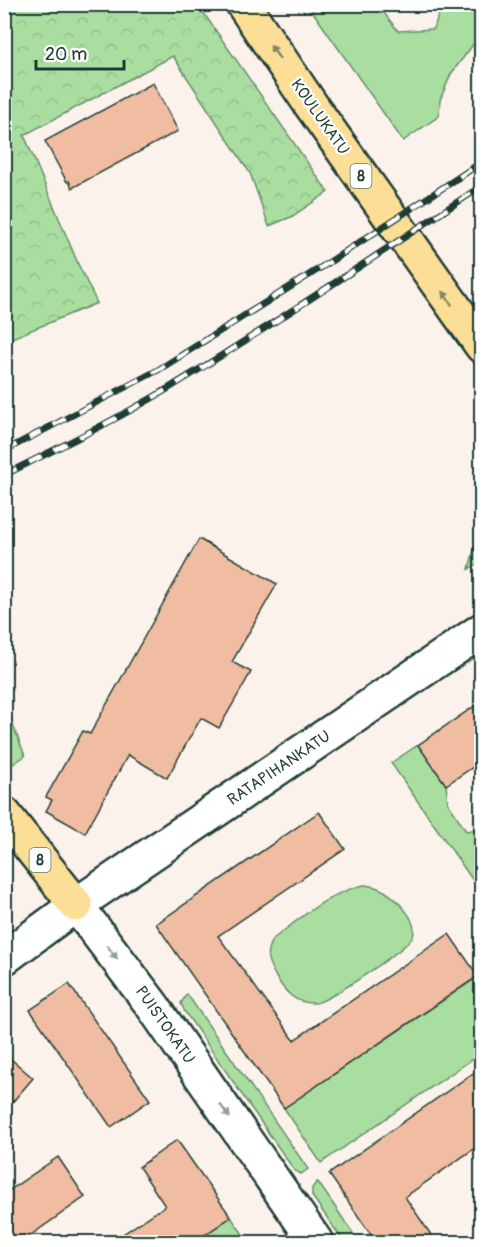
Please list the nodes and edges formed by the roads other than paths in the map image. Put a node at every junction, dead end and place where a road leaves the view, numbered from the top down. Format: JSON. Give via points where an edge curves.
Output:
{"nodes":[{"id":1,"x":243,"y":4,"type":"edge"},
{"id":2,"x":482,"y":346,"type":"edge"},
{"id":3,"x":482,"y":630,"type":"edge"},
{"id":4,"x":4,"y":814,"type":"edge"},
{"id":5,"x":76,"y":905,"type":"junction"},
{"id":6,"x":4,"y":958,"type":"edge"},
{"id":7,"x":316,"y":1242,"type":"edge"}],
"edges":[{"from":2,"to":1,"type":"highway","name":"KOULUKATU","number":"8","one_way":true},
{"from":3,"to":5,"type":"main road","name":"RATAPIHANKATU"},
{"from":4,"to":5,"type":"highway","name":"PUISTOKATU","number":"8"},
{"from":5,"to":6,"type":"main road","name":"RATAPIHANKATU"},
{"from":5,"to":7,"type":"main road","name":"PUISTOKATU","number":"8","one_way":true,"via":[[152,1005]]}]}
